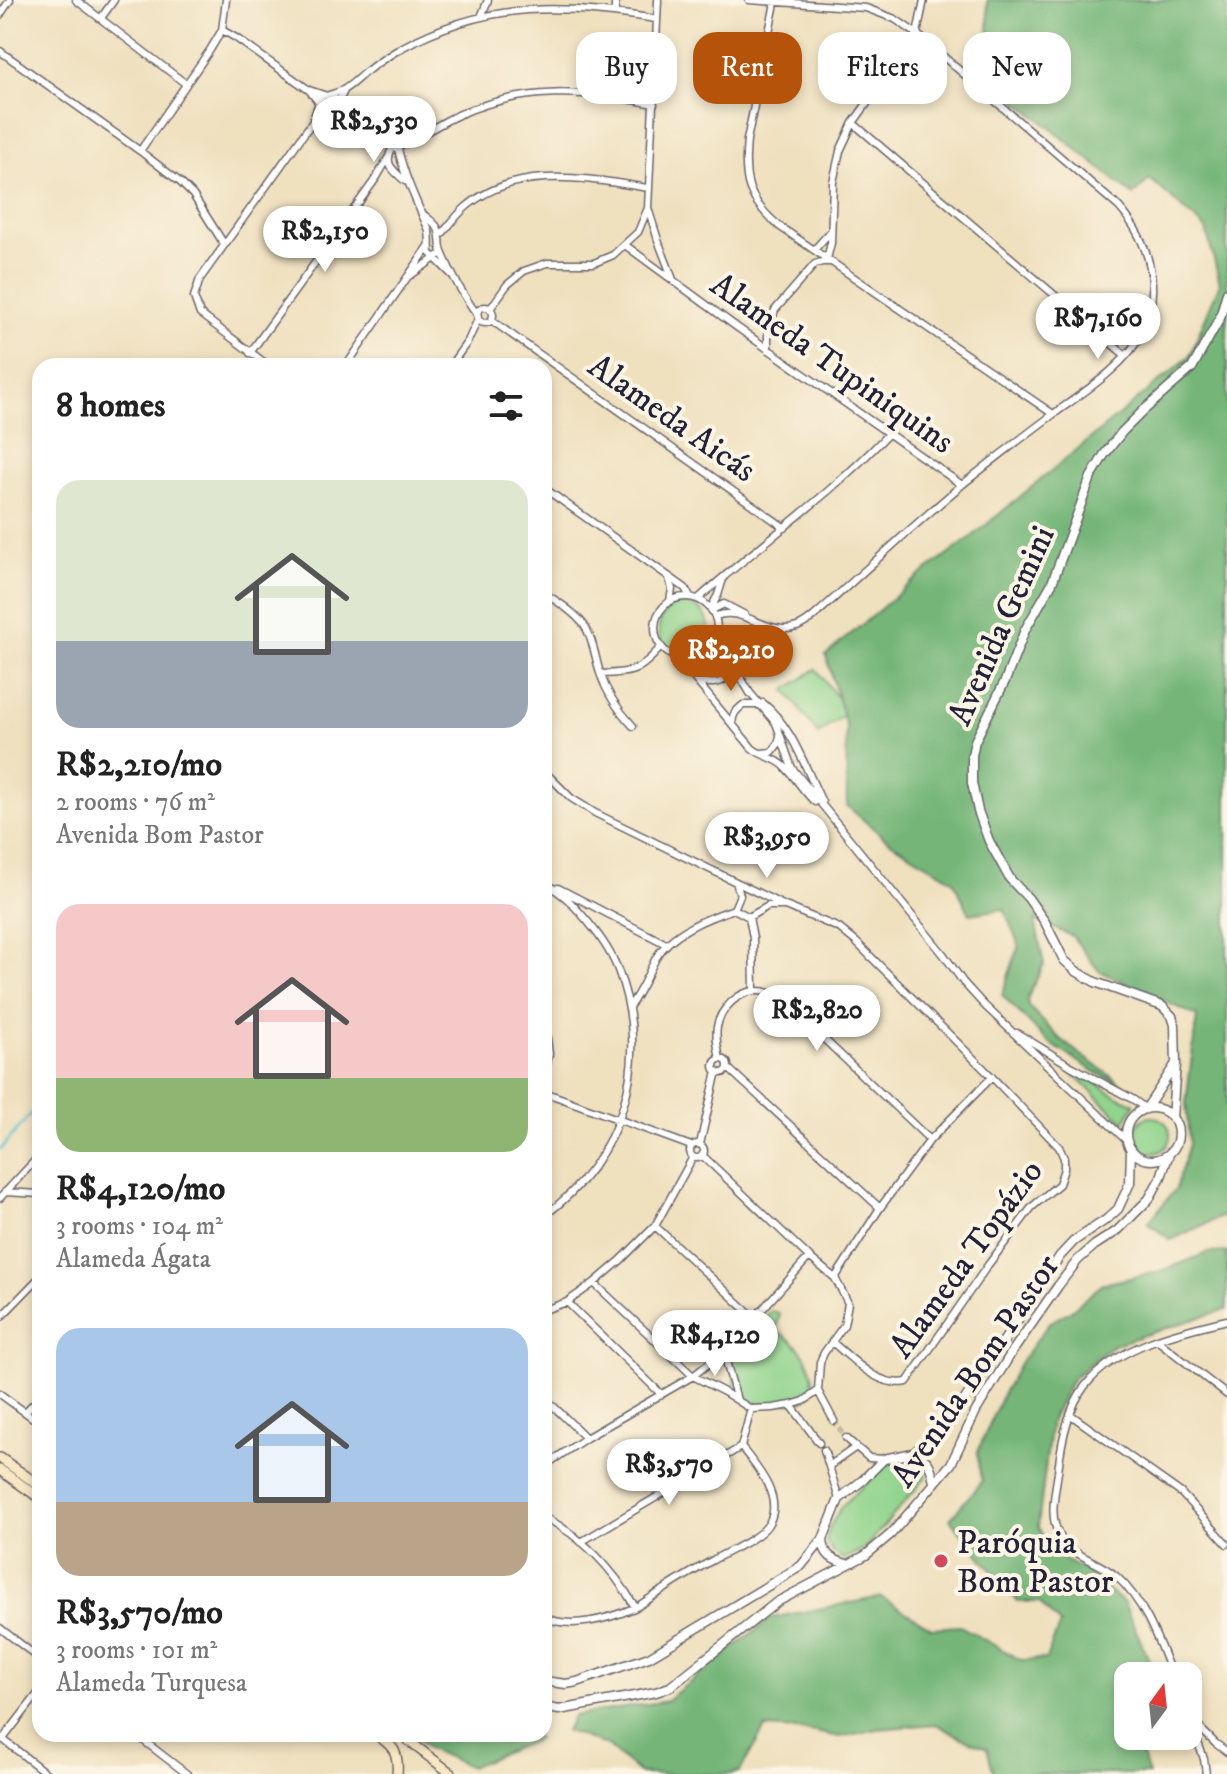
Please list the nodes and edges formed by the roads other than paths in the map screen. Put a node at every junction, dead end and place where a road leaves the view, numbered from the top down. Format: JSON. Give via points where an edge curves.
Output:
{"nodes":[{"id":1,"x":10,"y":0,"type":"edge"},
{"id":2,"x":76,"y":0,"type":"edge"},
{"id":3,"x":114,"y":0,"type":"edge"},
{"id":4,"x":226,"y":0,"type":"edge"},
{"id":5,"x":488,"y":0,"type":"edge"},
{"id":6,"x":615,"y":0,"type":"edge"},
{"id":7,"x":658,"y":0,"type":"edge"},
{"id":8,"x":749,"y":0,"type":"edge"},
{"id":9,"x":924,"y":0,"type":"edge"},
{"id":10,"x":775,"y":3,"type":"junction"},
{"id":11,"x":615,"y":12,"type":"junction"},
{"id":12,"x":0,"y":15,"type":"edge"},
{"id":13,"x":481,"y":17,"type":"junction"},
{"id":14,"x":101,"y":18,"type":"junction"},
{"id":15,"x":656,"y":19,"type":"junction"},
{"id":16,"x":222,"y":30,"type":"junction"},
{"id":17,"x":656,"y":32,"type":"edge"},
{"id":18,"x":914,"y":32,"type":"edge"},
{"id":19,"x":917,"y":32,"type":"edge"},
{"id":20,"x":0,"y":51,"type":"edge"},
{"id":21,"x":947,"y":60,"type":"edge"},
{"id":22,"x":186,"y":84,"type":"junction"},
{"id":23,"x":345,"y":89,"type":"junction"},
{"id":24,"x":309,"y":90,"type":"junction"},
{"id":25,"x":576,"y":93,"type":"edge"},
{"id":26,"x":326,"y":95,"type":"junction"},
{"id":27,"x":339,"y":103,"type":"junction"},
{"id":28,"x":319,"y":104,"type":"junction"},
{"id":29,"x":654,"y":104,"type":"edge"},
{"id":30,"x":867,"y":104,"type":"edge"},
{"id":31,"x":330,"y":110,"type":"junction"},
{"id":32,"x":352,"y":120,"type":"junction"},
{"id":33,"x":313,"y":121,"type":"junction"},
{"id":34,"x":853,"y":123,"type":"junction"},
{"id":35,"x":414,"y":141,"type":"junction"},
{"id":36,"x":140,"y":151,"type":"junction"},
{"id":37,"x":391,"y":153,"type":"junction"},
{"id":38,"x":400,"y":161,"type":"junction"},
{"id":39,"x":392,"y":170,"type":"junction"},
{"id":40,"x":377,"y":177,"type":"junction"},
{"id":41,"x":408,"y":183,"type":"junction"},
{"id":42,"x":649,"y":188,"type":"junction"},
{"id":43,"x":648,"y":208,"type":"junction"},
{"id":44,"x":420,"y":211,"type":"junction"},
{"id":45,"x":451,"y":222,"type":"junction"},
{"id":46,"x":437,"y":226,"type":"junction"},
{"id":47,"x":430,"y":231,"type":"junction"},
{"id":48,"x":831,"y":231,"type":"junction"},
{"id":49,"x":440,"y":236,"type":"junction"},
{"id":50,"x":224,"y":244,"type":"junction"},
{"id":51,"x":625,"y":245,"type":"junction"},
{"id":52,"x":429,"y":246,"type":"junction"},
{"id":53,"x":814,"y":250,"type":"junction"},
{"id":54,"x":442,"y":252,"type":"junction"},
{"id":55,"x":434,"y":258,"type":"junction"},
{"id":56,"x":830,"y":260,"type":"junction"},
{"id":57,"x":452,"y":275,"type":"junction"},
{"id":58,"x":408,"y":277,"type":"junction"},
{"id":59,"x":674,"y":282,"type":"junction"},
{"id":60,"x":1227,"y":292,"type":"edge"},
{"id":61,"x":463,"y":296,"type":"junction"},
{"id":62,"x":487,"y":309,"type":"junction"},
{"id":63,"x":1225,"y":309,"type":"edge"},
{"id":64,"x":483,"y":319,"type":"junction"},
{"id":65,"x":768,"y":349,"type":"junction"},
{"id":66,"x":250,"y":353,"type":"junction"},
{"id":67,"x":1126,"y":356,"type":"junction"},
{"id":68,"x":257,"y":358,"type":"edge"},
{"id":69,"x":352,"y":358,"type":"edge"},
{"id":70,"x":456,"y":358,"type":"edge"},
{"id":71,"x":539,"y":358,"type":"edge"},
{"id":72,"x":552,"y":367,"type":"edge"},
{"id":73,"x":1053,"y":414,"type":"junction"},
{"id":74,"x":888,"y":434,"type":"junction"},
{"id":75,"x":962,"y":485,"type":"junction"},
{"id":76,"x":552,"y":494,"type":"edge"},
{"id":77,"x":785,"y":528,"type":"junction"},
{"id":78,"x":724,"y":576,"type":"junction"},
{"id":79,"x":669,"y":578,"type":"junction"},
{"id":80,"x":552,"y":598,"type":"edge"},
{"id":81,"x":694,"y":598,"type":"junction"},
{"id":82,"x":670,"y":601,"type":"junction"},
{"id":83,"x":713,"y":612,"type":"junction"},
{"id":84,"x":717,"y":637,"type":"junction"},
{"id":85,"x":661,"y":647,"type":"junction"},
{"id":86,"x":678,"y":659,"type":"junction"},
{"id":87,"x":730,"y":659,"type":"junction"},
{"id":88,"x":601,"y":674,"type":"junction"},
{"id":89,"x":698,"y":681,"type":"junction"},
{"id":90,"x":750,"y":693,"type":"junction"},
{"id":91,"x":761,"y":705,"type":"junction"},
{"id":92,"x":734,"y":725,"type":"junction"},
{"id":93,"x":633,"y":726,"type":"dead end"},
{"id":94,"x":781,"y":734,"type":"junction"},
{"id":95,"x":758,"y":753,"type":"junction"},
{"id":96,"x":552,"y":779,"type":"edge"},
{"id":97,"x":830,"y":816,"type":"junction"},
{"id":98,"x":736,"y":881,"type":"junction"},
{"id":99,"x":552,"y":886,"type":"edge"},
{"id":100,"x":552,"y":888,"type":"edge"},
{"id":101,"x":751,"y":889,"type":"junction"},
{"id":102,"x":740,"y":895,"type":"junction"},
{"id":103,"x":770,"y":903,"type":"junction"},
{"id":104,"x":593,"y":906,"type":"junction"},
{"id":105,"x":734,"y":909,"type":"junction"},
{"id":106,"x":583,"y":917,"type":"junction"},
{"id":107,"x":749,"y":917,"type":"junction"},
{"id":108,"x":666,"y":944,"type":"junction"},
{"id":109,"x":754,"y":990,"type":"junction"},
{"id":110,"x":629,"y":1007,"type":"junction"},
{"id":111,"x":1008,"y":1027,"type":"junction"},
{"id":112,"x":720,"y":1059,"type":"junction"},
{"id":113,"x":1176,"y":1064,"type":"junction"},
{"id":114,"x":728,"y":1068,"type":"junction"},
{"id":115,"x":717,"y":1071,"type":"junction"},
{"id":116,"x":992,"y":1077,"type":"junction"},
{"id":117,"x":552,"y":1095,"type":"edge"},
{"id":118,"x":1146,"y":1109,"type":"junction"},
{"id":119,"x":1172,"y":1118,"type":"junction"},
{"id":120,"x":621,"y":1119,"type":"junction"},
{"id":121,"x":930,"y":1140,"type":"junction"},
{"id":122,"x":700,"y":1144,"type":"junction"},
{"id":123,"x":691,"y":1146,"type":"junction"},
{"id":124,"x":1129,"y":1146,"type":"junction"},
{"id":125,"x":1169,"y":1154,"type":"junction"},
{"id":126,"x":702,"y":1155,"type":"junction"},
{"id":127,"x":693,"y":1157,"type":"junction"},
{"id":128,"x":32,"y":1164,"type":"edge"},
{"id":129,"x":32,"y":1194,"type":"edge"},
{"id":130,"x":3,"y":1195,"type":"edge"},
{"id":131,"x":880,"y":1208,"type":"junction"},
{"id":132,"x":552,"y":1209,"type":"edge"},
{"id":133,"x":655,"y":1226,"type":"junction"},
{"id":134,"x":809,"y":1257,"type":"junction"},
{"id":135,"x":835,"y":1278,"type":"junction"},
{"id":136,"x":594,"y":1283,"type":"junction"},
{"id":137,"x":32,"y":1285,"type":"edge"},
{"id":138,"x":567,"y":1302,"type":"junction"},
{"id":139,"x":552,"y":1307,"type":"edge"},
{"id":140,"x":0,"y":1318,"type":"edge"},
{"id":141,"x":755,"y":1318,"type":"junction"},
{"id":142,"x":1227,"y":1320,"type":"edge"},
{"id":143,"x":1157,"y":1340,"type":"junction"},
{"id":144,"x":832,"y":1342,"type":"junction"},
{"id":145,"x":727,"y":1349,"type":"junction"},
{"id":146,"x":693,"y":1376,"type":"junction"},
{"id":147,"x":819,"y":1390,"type":"junction"},
{"id":148,"x":0,"y":1394,"type":"edge"},
{"id":149,"x":661,"y":1394,"type":"junction"},
{"id":150,"x":1227,"y":1395,"type":"edge"},
{"id":151,"x":737,"y":1400,"type":"junction"},
{"id":152,"x":32,"y":1405,"type":"edge"},
{"id":153,"x":552,"y":1405,"type":"edge"},
{"id":154,"x":791,"y":1405,"type":"junction"},
{"id":155,"x":751,"y":1409,"type":"junction"},
{"id":156,"x":25,"y":1412,"type":"junction"},
{"id":157,"x":1071,"y":1415,"type":"junction"},
{"id":158,"x":32,"y":1417,"type":"edge"},
{"id":159,"x":834,"y":1421,"type":"tunnel mouth"},
{"id":160,"x":586,"y":1438,"type":"junction"},
{"id":161,"x":846,"y":1438,"type":"tunnel mouth"},
{"id":162,"x":819,"y":1443,"type":"dead end"},
{"id":163,"x":741,"y":1447,"type":"junction"},
{"id":164,"x":856,"y":1447,"type":"junction"},
{"id":165,"x":824,"y":1450,"type":"dead end"},
{"id":166,"x":913,"y":1453,"type":"junction"},
{"id":167,"x":0,"y":1458,"type":"edge"},
{"id":168,"x":884,"y":1459,"type":"junction"},
{"id":169,"x":552,"y":1461,"type":"edge"},
{"id":170,"x":829,"y":1466,"type":"junction"},
{"id":171,"x":0,"y":1470,"type":"edge"},
{"id":172,"x":32,"y":1480,"type":"edge"},
{"id":173,"x":934,"y":1482,"type":"junction"},
{"id":174,"x":32,"y":1492,"type":"edge"},
{"id":175,"x":839,"y":1499,"type":"junction"},
{"id":176,"x":552,"y":1521,"type":"edge"},
{"id":177,"x":823,"y":1539,"type":"junction"},
{"id":178,"x":581,"y":1542,"type":"junction"},
{"id":179,"x":1227,"y":1544,"type":"edge"},
{"id":180,"x":847,"y":1564,"type":"junction"},
{"id":181,"x":635,"y":1607,"type":"junction"},
{"id":182,"x":552,"y":1621,"type":"edge"},
{"id":183,"x":0,"y":1628,"type":"edge"},
{"id":184,"x":32,"y":1653,"type":"edge"},
{"id":185,"x":1166,"y":1662,"type":"edge"},
{"id":186,"x":552,"y":1682,"type":"edge"},
{"id":187,"x":32,"y":1701,"type":"edge"},
{"id":188,"x":552,"y":1709,"type":"edge"},
{"id":189,"x":1202,"y":1730,"type":"edge"},
{"id":190,"x":1,"y":1738,"type":"edge"},
{"id":191,"x":145,"y":1742,"type":"edge"},
{"id":192,"x":386,"y":1742,"type":"edge"},
{"id":193,"x":410,"y":1742,"type":"edge"},
{"id":194,"x":1201,"y":1750,"type":"edge"},
{"id":195,"x":1227,"y":1752,"type":"edge"},
{"id":196,"x":47,"y":1774,"type":"edge"},
{"id":197,"x":187,"y":1774,"type":"edge"},
{"id":198,"x":397,"y":1774,"type":"edge"},
{"id":199,"x":452,"y":1774,"type":"edge"},
{"id":200,"x":1206,"y":1774,"type":"edge"}],
"edges":[{"from":1,"to":12,"type":"street"},
{"from":2,"to":14,"type":"street"},
{"from":3,"to":14,"type":"street"},
{"from":4,"to":16,"type":"street"},
{"from":5,"to":13,"type":"street"},
{"from":6,"to":11,"type":"street"},
{"from":7,"to":15,"type":"street","name":"Alameda Tupiniquins"},
{"from":8,"to":10,"type":"street"},
{"from":9,"to":19,"type":"street"},
{"from":10,"to":18,"type":"street","via":[[866,8]]},
{"from":10,"to":53,"type":"street","via":[[745,170],[764,213]]},
{"from":11,"to":13,"type":"street","via":[[542,8]]},
{"from":11,"to":15,"type":"street"},
{"from":13,"to":23,"type":"street","via":[[404,47]]},
{"from":14,"to":22,"type":"street"},
{"from":15,"to":17,"type":"street","name":"Alameda Tupiniquins"},
{"from":16,"to":22,"type":"street"},
{"from":16,"to":24,"type":"street"},
{"from":20,"to":36,"type":"street"},
{"from":21,"to":67,"type":"street","via":[[1129,219],[1148,255],[1152,292],[1142,334]]},
{"from":22,"to":36,"type":"street"},
{"from":23,"to":26,"type":"street"},
{"from":23,"to":27,"type":"street"},
{"from":24,"to":26,"type":"street"},
{"from":24,"to":28,"type":"street"},
{"from":25,"to":35,"type":"street","via":[[514,96],[484,104]]},
{"from":26,"to":27,"type":"street"},
{"from":26,"to":28,"type":"street"},
{"from":27,"to":31,"type":"street"},
{"from":27,"to":32,"type":"street"},
{"from":28,"to":31,"type":"street"},
{"from":28,"to":33,"type":"street"},
{"from":29,"to":42,"type":"street","name":"Alameda Tupiniquins"},
{"from":30,"to":34,"type":"street"},
{"from":31,"to":32,"type":"street"},
{"from":31,"to":33,"type":"street"},
{"from":32,"to":37,"type":"street"},
{"from":33,"to":50,"type":"street"},
{"from":34,"to":48,"type":"street","via":[[833,182]]},
{"from":34,"to":67,"type":"street"},
{"from":35,"to":37,"type":"street"},
{"from":35,"to":38,"type":"street"},
{"from":36,"to":50,"type":"street","via":[[193,195]]},
{"from":37,"to":38,"type":"street","via":[[399,151]]},
{"from":37,"to":39,"type":"street"},
{"from":37,"to":40,"type":"street"},
{"from":38,"to":39,"type":"street"},
{"from":38,"to":41,"type":"street"},
{"from":39,"to":40,"type":"street"},
{"from":39,"to":41,"type":"street"},
{"from":40,"to":66,"type":"street"},
{"from":41,"to":44,"type":"street"},
{"from":42,"to":43,"type":"street","name":"Alameda Tupiniquins"},
{"from":42,"to":45,"type":"street","via":[[562,177],[528,180],[478,199]]},
{"from":43,"to":51,"type":"street","via":[[638,232]]},
{"from":43,"to":59,"type":"street","name":"Alameda Tupiniquins"},
{"from":44,"to":46,"type":"street"},
{"from":44,"to":47,"type":"street"},
{"from":45,"to":46,"type":"street"},
{"from":45,"to":49,"type":"street"},
{"from":46,"to":47,"type":"street"},
{"from":46,"to":49,"type":"street","name":"Alameda Aicás"},
{"from":47,"to":52,"type":"street","name":"Alameda Aicás"},
{"from":48,"to":53,"type":"street"},
{"from":48,"to":56,"type":"street"},
{"from":49,"to":54,"type":"street","name":"Alameda Aicás"},
{"from":50,"to":66,"type":"street","via":[[200,279],[194,302],[200,314]]},
{"from":51,"to":59,"type":"street","name":"Alameda Tupiniquins"},
{"from":51,"to":62,"type":"street","via":[[594,263],[547,263],[524,271]]},
{"from":52,"to":55,"type":"street","name":"Alameda Aicás"},
{"from":52,"to":58,"type":"street"},
{"from":53,"to":56,"type":"street"},
{"from":54,"to":55,"type":"street"},
{"from":54,"to":57,"type":"street","name":"Alameda Aicás"},
{"from":55,"to":57,"type":"street","name":"Alameda Aicás"},
{"from":55,"to":58,"type":"street"},
{"from":56,"to":65,"type":"street","via":[[805,273],[775,310]]},
{"from":56,"to":73,"type":"street"},
{"from":57,"to":61,"type":"street","name":"Alameda Aicás"},
{"from":58,"to":69,"type":"street"},
{"from":59,"to":65,"type":"street","name":"Alameda Tupiniquins"},
{"from":60,"to":63,"type":"street","name":"Avenida Gemini"},
{"from":61,"to":62,"type":"street"},
{"from":61,"to":64,"type":"street","name":"Alameda Aicás"},
{"from":62,"to":64,"type":"street","via":[[479,311]]},
{"from":62,"to":64,"type":"street","via":[[493,316]]},
{"from":63,"to":113,"type":"street","name":"Avenida Gemini","via":[[1192,368],[1122,432],[1091,477],[1052,583],[1025,630],[972,755],[978,811],[1002,868],[1035,907],[1070,967],[1095,982],[1162,1006],[1172,1016]]},
{"from":64,"to":70,"type":"street"},
{"from":64,"to":71,"type":"street","name":"Alameda Aicás"},
{"from":65,"to":74,"type":"street","name":"Alameda Tupiniquins"},
{"from":66,"to":68,"type":"street"},
{"from":67,"to":73,"type":"street"},
{"from":72,"to":77,"type":"street","name":"Alameda Aicás"},
{"from":73,"to":75,"type":"street"},
{"from":74,"to":75,"type":"street","name":"Alameda Tupiniquins"},
{"from":74,"to":77,"type":"street"},
{"from":75,"to":83,"type":"street","via":[[799,627],[775,628]]},
{"from":76,"to":79,"type":"street"},
{"from":77,"to":78,"type":"street"},
{"from":78,"to":81,"type":"street"},
{"from":78,"to":83,"type":"street"},
{"from":79,"to":81,"type":"street"},
{"from":79,"to":82,"type":"street"},
{"from":80,"to":88,"type":"street","via":[[583,624]]},
{"from":81,"to":82,"type":"street"},
{"from":81,"to":83,"type":"street"},
{"from":82,"to":85,"type":"street","via":[[655,622]]},
{"from":83,"to":84,"type":"street"},
{"from":84,"to":86,"type":"street","via":[[706,653]]},
{"from":84,"to":87,"type":"street"},
{"from":85,"to":86,"type":"street"},
{"from":85,"to":88,"type":"street","via":[[633,672]]},
{"from":86,"to":89,"type":"street"},
{"from":87,"to":89,"type":"street","via":[[722,682]]},
{"from":87,"to":90,"type":"street"},
{"from":88,"to":93,"type":"street","via":[[616,708]]},
{"from":89,"to":92,"type":"street"},
{"from":90,"to":91,"type":"street"},
{"from":90,"to":97,"type":"street","via":[[781,720]]},
{"from":91,"to":92,"type":"street","via":[[743,705]]},
{"from":91,"to":94,"type":"street"},
{"from":92,"to":95,"type":"street"},
{"from":94,"to":95,"type":"street","via":[[772,752]]},
{"from":94,"to":97,"type":"street","via":[[792,768]]},
{"from":95,"to":97,"type":"street","via":[[777,760]]},
{"from":96,"to":98,"type":"street","name":"Alameda Topázio","via":[[595,813]]},
{"from":97,"to":111,"type":"street","via":[[963,982]]},
{"from":98,"to":101,"type":"street","name":"Alameda Topázio"},
{"from":98,"to":102,"type":"street"},
{"from":99,"to":104,"type":"street"},
{"from":100,"to":106,"type":"street"},
{"from":101,"to":102,"type":"street"},
{"from":101,"to":103,"type":"street","name":"Alameda Topázio"},
{"from":102,"to":105,"type":"street"},
{"from":103,"to":107,"type":"street"},
{"from":103,"to":116,"type":"street","name":"Alameda Topázio","via":[[839,928]]},
{"from":104,"to":106,"type":"street"},
{"from":104,"to":108,"type":"street"},
{"from":105,"to":107,"type":"street"},
{"from":105,"to":108,"type":"street"},
{"from":106,"to":110,"type":"street","via":[[604,942]]},
{"from":107,"to":109,"type":"street"},
{"from":108,"to":110,"type":"street"},
{"from":109,"to":112,"type":"street","via":[[725,1007],[717,1026]]},
{"from":109,"to":121,"type":"street","via":[[782,999]]},
{"from":110,"to":120,"type":"street","via":[[633,1039]]},
{"from":111,"to":118,"type":"street"},
{"from":111,"to":124,"type":"street"},
{"from":112,"to":114,"type":"street"},
{"from":112,"to":115,"type":"street"},
{"from":113,"to":118,"type":"street"},
{"from":113,"to":119,"type":"street","name":"Avenida Gemini"},
{"from":114,"to":115,"type":"street"},
{"from":114,"to":131,"type":"street"},
{"from":115,"to":122,"type":"street"},
{"from":116,"to":121,"type":"street"},
{"from":116,"to":144,"type":"street","name":"Alameda Topázio","via":[[1059,1147],[1064,1169],[1059,1184],[1032,1207],[907,1382],[881,1380]]},
{"from":117,"to":120,"type":"street"},
{"from":118,"to":119,"type":"street"},
{"from":118,"to":124,"type":"street","via":[[1128,1126]]},
{"from":119,"to":125,"type":"street","via":[[1178,1141]]},
{"from":120,"to":123,"type":"street"},
{"from":120,"to":132,"type":"street","via":[[592,1170]]},
{"from":121,"to":131,"type":"street"},
{"from":122,"to":123,"type":"street"},
{"from":122,"to":126,"type":"street"},
{"from":123,"to":127,"type":"street"},
{"from":124,"to":125,"type":"street","via":[[1144,1159]]},
{"from":124,"to":166,"type":"street","name":"Avenida Bom Pastor","via":[[1130,1183],[1118,1209],[1060,1256],[948,1425]]},
{"from":125,"to":173,"type":"street","name":"Avenida Bom Pastor","via":[[1149,1199],[1078,1260],[1050,1297],[976,1411],[951,1464]]},
{"from":126,"to":127,"type":"street"},
{"from":126,"to":134,"type":"street"},
{"from":127,"to":133,"type":"street"},
{"from":128,"to":130,"type":"street"},
{"from":129,"to":130,"type":"street"},
{"from":131,"to":135,"type":"street"},
{"from":133,"to":136,"type":"street"},
{"from":133,"to":141,"type":"street"},
{"from":134,"to":135,"type":"street"},
{"from":134,"to":141,"type":"street"},
{"from":135,"to":144,"type":"street","via":[[848,1303],[844,1325]]},
{"from":136,"to":138,"type":"street"},
{"from":136,"to":146,"type":"street"},
{"from":137,"to":140,"type":"street"},
{"from":138,"to":139,"type":"street"},
{"from":138,"to":149,"type":"street"},
{"from":141,"to":145,"type":"street"},
{"from":142,"to":143,"type":"street"},
{"from":143,"to":150,"type":"street"},
{"from":143,"to":157,"type":"street","via":[[1101,1369],[1085,1386]]},
{"from":144,"to":147,"type":"street","via":[[820,1362]]},
{"from":145,"to":146,"type":"street"},
{"from":145,"to":151,"type":"street"},
{"from":146,"to":149,"type":"street"},
{"from":146,"to":151,"type":"street"},
{"from":147,"to":154,"type":"street"},
{"from":147,"to":159,"type":"street"},
{"from":148,"to":156,"type":"street"},
{"from":149,"to":160,"type":"street"},
{"from":151,"to":155,"type":"street"},
{"from":152,"to":156,"type":"street"},
{"from":153,"to":160,"type":"street"},
{"from":154,"to":155,"type":"street"},
{"from":154,"to":162,"type":"street"},
{"from":155,"to":163,"type":"street"},
{"from":156,"to":158,"type":"street"},
{"from":157,"to":179,"type":"street","via":[[1181,1493]]},
{"from":157,"to":185,"type":"street","via":[[1061,1446],[1055,1526],[1066,1545],[1116,1576],[1130,1592]]},
{"from":160,"to":169,"type":"street"},
{"from":161,"to":164,"type":"street"},
{"from":163,"to":178,"type":"street"},
{"from":163,"to":181,"type":"street","via":[[770,1488],[774,1507],[769,1523]]},
{"from":164,"to":168,"type":"street","via":[[869,1458]]},
{"from":164,"to":170,"type":"street"},
{"from":165,"to":170,"type":"street"},
{"from":166,"to":168,"type":"street","name":"Avenida Bom Pastor"},
{"from":166,"to":173,"type":"street","via":[[927,1461]]},
{"from":167,"to":172,"type":"main road"},
{"from":168,"to":175,"type":"street","name":"Avenida Bom Pastor"},
{"from":170,"to":175,"type":"street"},
{"from":171,"to":174,"type":"main road"},
{"from":173,"to":180,"type":"street","name":"Avenida Bom Pastor","via":[[882,1543]]},
{"from":175,"to":177,"type":"street","name":"Avenida Bom Pastor"},
{"from":176,"to":178,"type":"street"},
{"from":177,"to":180,"type":"street","via":[[827,1555]]},
{"from":177,"to":186,"type":"street","name":"Avenida Bom Pastor","via":[[801,1566],[649,1657],[577,1682]]},
{"from":178,"to":181,"type":"street","via":[[609,1569]]},
{"from":180,"to":188,"type":"street","name":"Avenida Bom Pastor","via":[[777,1602],[670,1687]]},
{"from":181,"to":182,"type":"street","via":[[582,1623]]},
{"from":183,"to":184,"type":"street"},
{"from":187,"to":190,"type":"street"},
{"from":189,"to":195,"type":"street"},
{"from":190,"to":196,"type":"street"},
{"from":191,"to":197,"type":"street"},
{"from":192,"to":198,"type":"main road","via":[[397,1755]]},
{"from":193,"to":199,"type":"main road"},
{"from":194,"to":200,"type":"street"}]}
